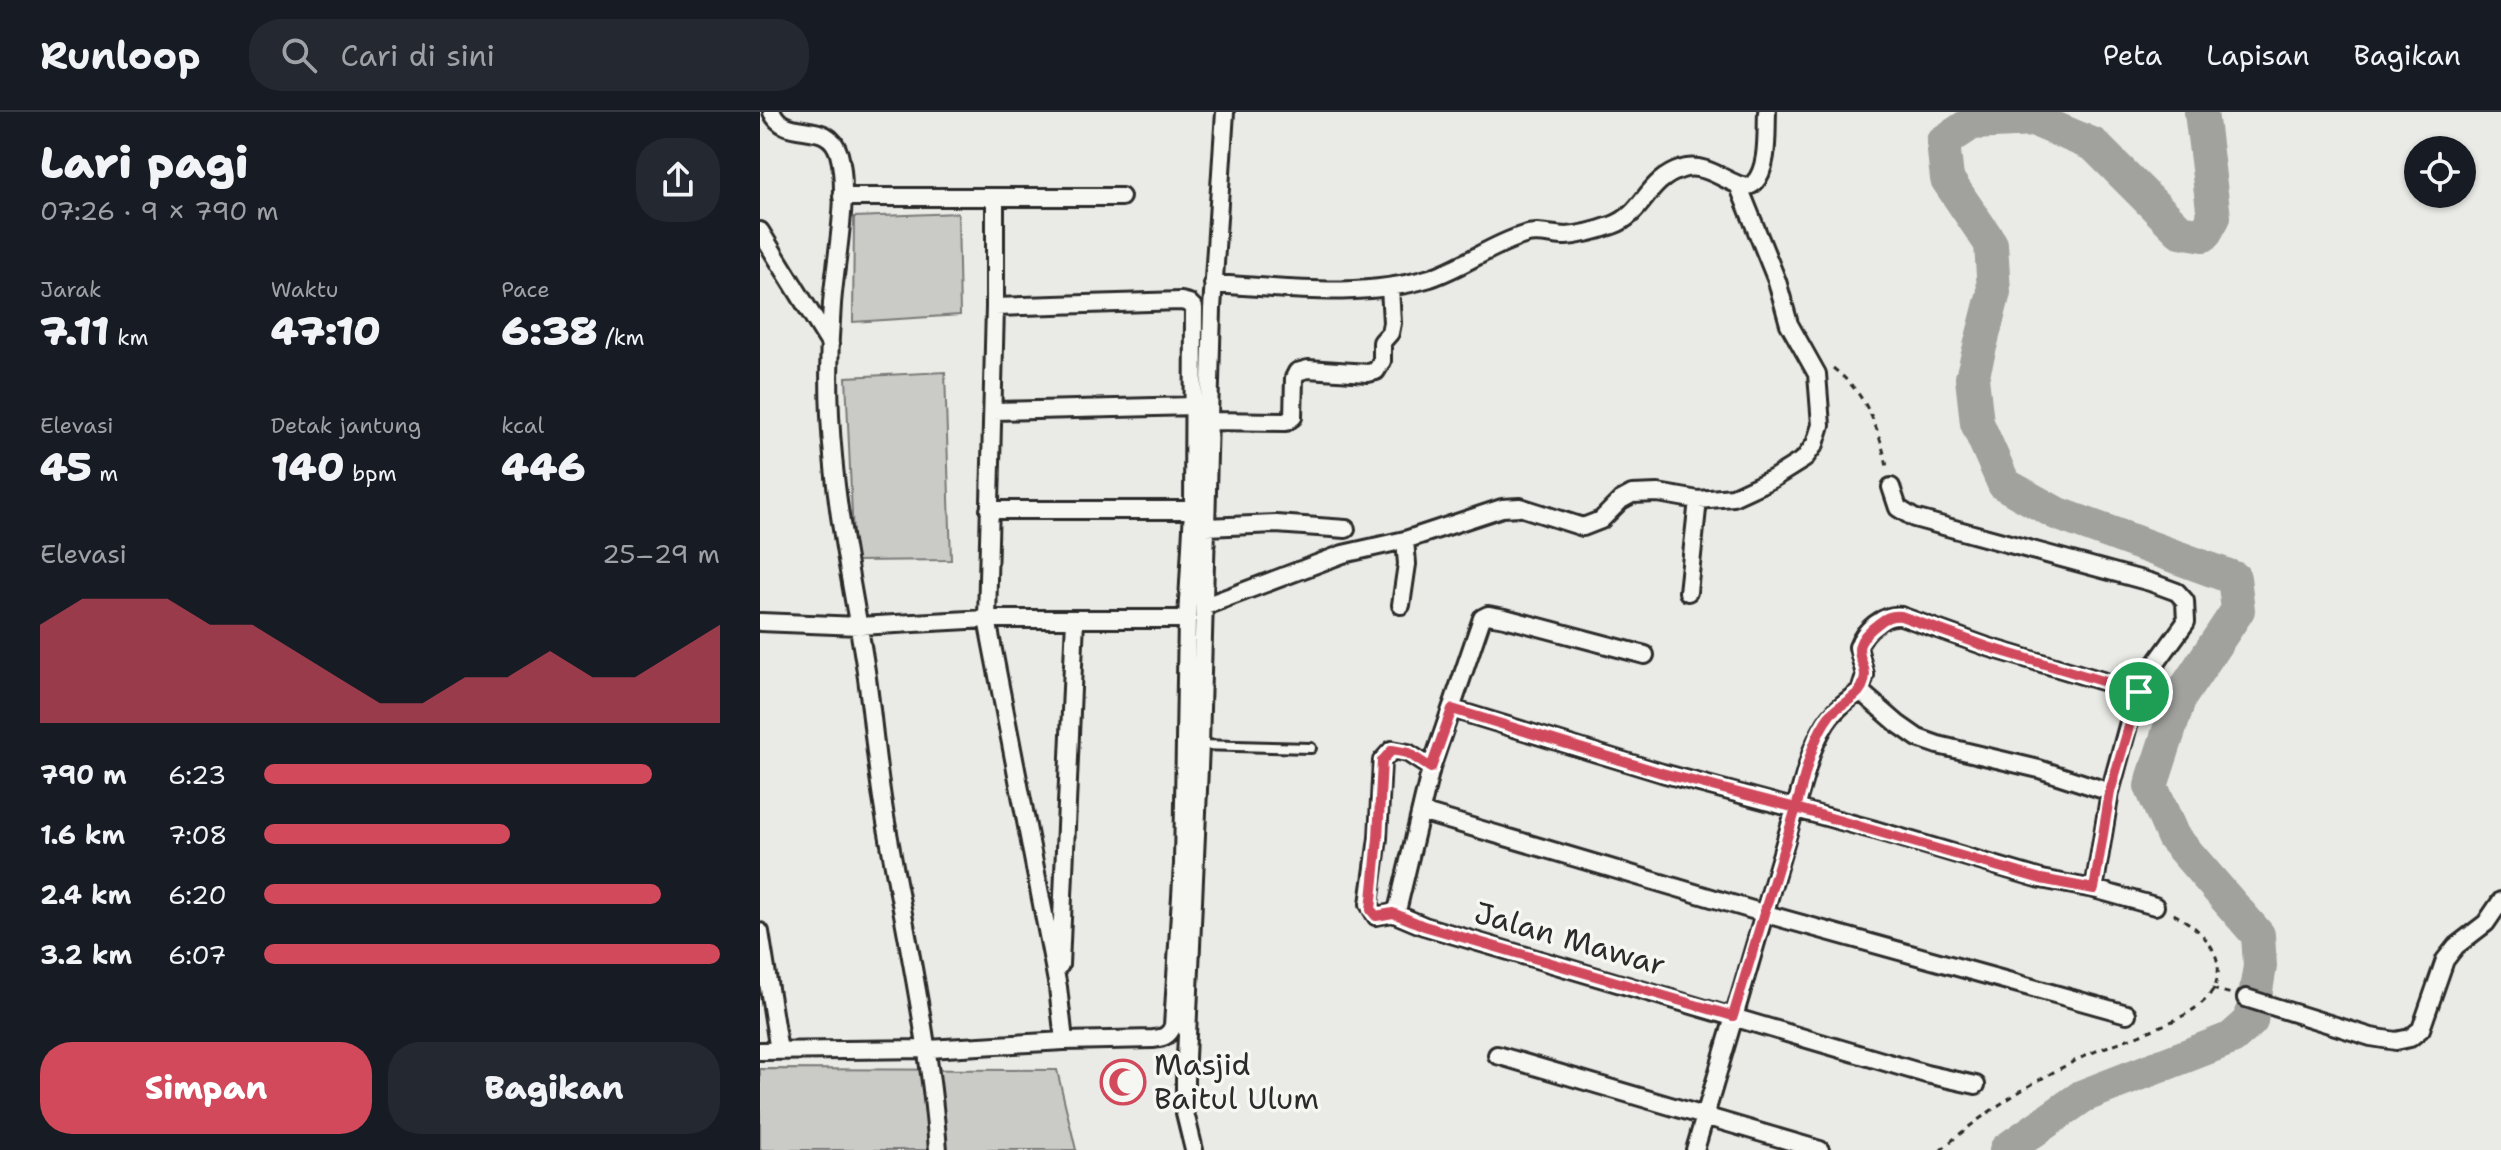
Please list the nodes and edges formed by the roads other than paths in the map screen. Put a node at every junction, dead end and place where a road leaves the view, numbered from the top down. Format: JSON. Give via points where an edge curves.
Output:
{"nodes":[{"id":1,"x":772,"y":112,"type":"edge"},
{"id":2,"x":1225,"y":112,"type":"edge"},
{"id":3,"x":1767,"y":112,"type":"edge"},
{"id":4,"x":1739,"y":187,"type":"junction"},
{"id":5,"x":842,"y":197,"type":"junction"},
{"id":6,"x":1121,"y":197,"type":"dead end"},
{"id":7,"x":995,"y":198,"type":"junction"},
{"id":8,"x":760,"y":231,"type":"edge"},
{"id":9,"x":1213,"y":284,"type":"junction"},
{"id":10,"x":1390,"y":287,"type":"junction"},
{"id":11,"x":995,"y":307,"type":"junction"},
{"id":12,"x":830,"y":344,"type":"junction"},
{"id":13,"x":1194,"y":406,"type":"junction"},
{"id":14,"x":993,"y":411,"type":"junction"},
{"id":15,"x":1208,"y":421,"type":"junction"},
{"id":16,"x":1891,"y":487,"type":"road end"},
{"id":17,"x":1698,"y":500,"type":"junction"},
{"id":18,"x":989,"y":510,"type":"junction"},
{"id":19,"x":1193,"y":510,"type":"junction"},
{"id":20,"x":1206,"y":527,"type":"junction"},
{"id":21,"x":1346,"y":529,"type":"dead end"},
{"id":22,"x":1405,"y":540,"type":"junction"},
{"id":23,"x":1688,"y":592,"type":"dead end"},
{"id":24,"x":1401,"y":605,"type":"dead end"},
{"id":25,"x":1205,"y":606,"type":"junction"},
{"id":26,"x":987,"y":619,"type":"junction"},
{"id":27,"x":1075,"y":619,"type":"junction"},
{"id":28,"x":1187,"y":619,"type":"junction"},
{"id":29,"x":760,"y":622,"type":"edge"},
{"id":30,"x":859,"y":626,"type":"junction"},
{"id":31,"x":1645,"y":655,"type":"dead end"},
{"id":32,"x":1860,"y":691,"type":"junction"},
{"id":33,"x":2139,"y":692,"type":"junction"},
{"id":34,"x":1452,"y":709,"type":"junction"},
{"id":35,"x":1200,"y":745,"type":"junction"},
{"id":36,"x":1311,"y":748,"type":"dead end"},
{"id":37,"x":1431,"y":768,"type":"junction"},
{"id":38,"x":2110,"y":792,"type":"junction"},
{"id":39,"x":1796,"y":808,"type":"junction"},
{"id":40,"x":1421,"y":812,"type":"junction"},
{"id":41,"x":2094,"y":889,"type":"junction"},
{"id":42,"x":2501,"y":901,"type":"edge"},
{"id":43,"x":2155,"y":906,"type":"road end"},
{"id":44,"x":1393,"y":913,"type":"junction"},
{"id":45,"x":1766,"y":914,"type":"junction"},
{"id":46,"x":761,"y":942,"type":"edge"},
{"id":47,"x":1058,"y":987,"type":"junction"},
{"id":48,"x":2246,"y":998,"type":"dead end"},
{"id":49,"x":2127,"y":1014,"type":"dead end"},
{"id":50,"x":1733,"y":1016,"type":"junction"},
{"id":51,"x":1064,"y":1041,"type":"junction"},
{"id":52,"x":928,"y":1049,"type":"junction"},
{"id":53,"x":760,"y":1051,"type":"edge"},
{"id":54,"x":779,"y":1051,"type":"junction"},
{"id":55,"x":1497,"y":1055,"type":"dead end"},
{"id":56,"x":1976,"y":1085,"type":"dead end"},
{"id":57,"x":1706,"y":1117,"type":"junction"},
{"id":58,"x":938,"y":1150,"type":"edge"},
{"id":59,"x":1194,"y":1150,"type":"edge"},
{"id":60,"x":1695,"y":1150,"type":"edge"},
{"id":61,"x":1820,"y":1150,"type":"edge"}],
"edges":[{"from":1,"to":5,"type":"street","via":[[783,125],[816,131],[834,143]]},
{"from":2,"to":9,"type":"street"},
{"from":3,"to":4,"type":"street","via":[[1758,177],[1752,185]]},
{"from":4,"to":10,"type":"street","via":[[1709,169],[1683,168],[1653,185],[1632,214],[1613,225],[1569,236],[1528,233],[1443,273]]},
{"from":4,"to":17,"type":"street","via":[[1789,324],[1814,368],[1821,425],[1810,452],[1786,471],[1733,497]]},
{"from":5,"to":7,"type":"street"},
{"from":5,"to":12,"type":"street"},
{"from":6,"to":7,"type":"street"},
{"from":7,"to":11,"type":"street"},
{"from":8,"to":12,"type":"street"},
{"from":9,"to":10,"type":"street","via":[[1321,290]]},
{"from":9,"to":15,"type":"street"},
{"from":10,"to":15,"type":"street","via":[[1392,323],[1376,371],[1297,372],[1293,417],[1286,422]]},
{"from":11,"to":13,"type":"street","via":[[1189,303],[1194,308]]},
{"from":11,"to":14,"type":"street"},
{"from":12,"to":30,"type":"street","via":[[835,479]]},
{"from":13,"to":14,"type":"street"},
{"from":13,"to":19,"type":"street"},
{"from":14,"to":18,"type":"street"},
{"from":15,"to":20,"type":"street"},
{"from":16,"to":33,"type":"street","via":[[1898,508],[1914,518],[2181,595],[2186,622]]},
{"from":17,"to":22,"type":"street","via":[[1632,494],[1601,520],[1583,527],[1520,507],[1502,508]]},
{"from":17,"to":23,"type":"street"},
{"from":18,"to":19,"type":"street"},
{"from":18,"to":26,"type":"street"},
{"from":19,"to":28,"type":"street"},
{"from":20,"to":21,"type":"street"},
{"from":20,"to":25,"type":"street"},
{"from":22,"to":24,"type":"street"},
{"from":22,"to":25,"type":"street","via":[[1343,554]]},
{"from":25,"to":35,"type":"street"},
{"from":26,"to":27,"type":"street"},
{"from":26,"to":30,"type":"street"},
{"from":26,"to":47,"type":"street"},
{"from":27,"to":28,"type":"street"},
{"from":27,"to":47,"type":"street"},
{"from":28,"to":51,"type":"street","via":[[1183,864],[1173,1026],[1163,1038]]},
{"from":29,"to":30,"type":"street"},
{"from":30,"to":52,"type":"street","via":[[877,774]]},
{"from":31,"to":34,"type":"street","via":[[1483,612]]},
{"from":32,"to":33,"type":"street","via":[[1865,675],[1859,643],[1880,621],[1896,615]]},
{"from":32,"to":38,"type":"street","via":[[1918,738]]},
{"from":32,"to":39,"type":"street","via":[[1826,720]]},
{"from":33,"to":38,"type":"street"},
{"from":34,"to":37,"type":"street"},
{"from":34,"to":39,"type":"street"},
{"from":35,"to":36,"type":"lane"},
{"from":35,"to":59,"type":"street","via":[[1185,1102]]},
{"from":37,"to":40,"type":"street"},
{"from":37,"to":44,"type":"street","name":"Jalan Mawar","via":[[1400,750],[1392,750],[1382,761],[1369,904],[1376,916]]},
{"from":38,"to":41,"type":"street"},
{"from":39,"to":41,"type":"street","via":[[2041,879]]},
{"from":39,"to":45,"type":"street"},
{"from":40,"to":44,"type":"street"},
{"from":40,"to":45,"type":"street"},
{"from":41,"to":43,"type":"street"},
{"from":42,"to":48,"type":"street","via":[[2486,923],[2445,960],[2421,1029],[2410,1038],[2371,1037]]},
{"from":44,"to":50,"type":"street","name":"Jalan Mawar"},
{"from":45,"to":49,"type":"street"},
{"from":45,"to":50,"type":"street"},
{"from":46,"to":54,"type":"street"},
{"from":47,"to":51,"type":"street"},
{"from":50,"to":56,"type":"street","name":"Jalan Mawar"},
{"from":50,"to":57,"type":"street"},
{"from":51,"to":52,"type":"street"},
{"from":52,"to":54,"type":"street"},
{"from":52,"to":58,"type":"street"},
{"from":53,"to":54,"type":"street"},
{"from":55,"to":57,"type":"street"},
{"from":57,"to":60,"type":"street"},
{"from":57,"to":61,"type":"street"}]}
